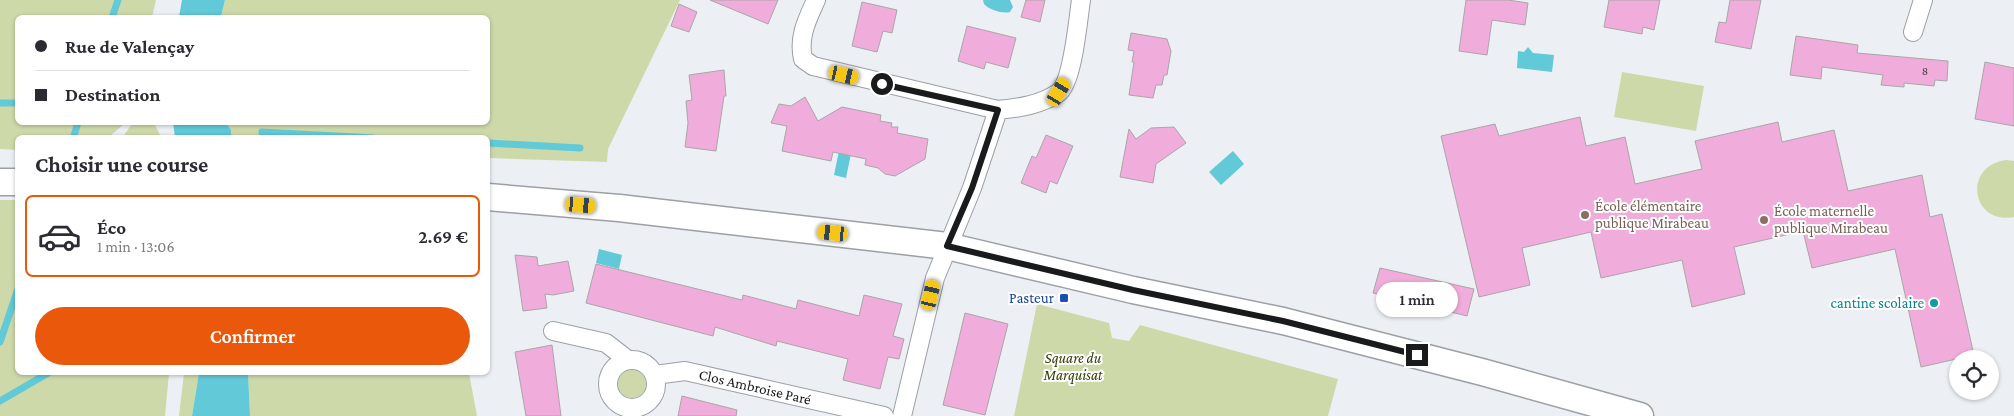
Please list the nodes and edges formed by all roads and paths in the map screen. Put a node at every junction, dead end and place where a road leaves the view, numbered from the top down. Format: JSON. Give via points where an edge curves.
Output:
{"nodes":[{"id":1,"x":816,"y":0,"type":"edge"},
{"id":2,"x":1081,"y":0,"type":"edge"},
{"id":3,"x":1923,"y":0,"type":"edge"},
{"id":4,"x":1913,"y":32,"type":"dead end"},
{"id":5,"x":998,"y":110,"type":"junction"},
{"id":6,"x":0,"y":182,"type":"edge"},
{"id":7,"x":15,"y":182,"type":"edge"},
{"id":8,"x":490,"y":197,"type":"edge"},
{"id":9,"x":947,"y":246,"type":"junction"},
{"id":10,"x":553,"y":331,"type":"dead end"},
{"id":11,"x":628,"y":360,"type":"junction"},
{"id":12,"x":655,"y":375,"type":"junction"},
{"id":13,"x":884,"y":416,"type":"edge"},
{"id":14,"x":902,"y":416,"type":"edge"},
{"id":15,"x":1640,"y":416,"type":"edge"}],
"edges":[{"from":1,"to":5,"type":"street","via":[[802,32],[800,48],[803,59],[813,66]]},
{"from":2,"to":5,"type":"street","via":[[1069,77],[1059,92],[1026,107]]},
{"from":3,"to":4,"type":"street"},
{"from":5,"to":9,"type":"street","via":[[972,188]]},
{"from":6,"to":7,"type":"main road"},
{"from":8,"to":9,"type":"main road","via":[[619,208]]},
{"from":9,"to":14,"type":"street","via":[[935,278]]},
{"from":9,"to":15,"type":"main road","via":[[1293,324]]},
{"from":10,"to":11,"type":"street","via":[[606,343]]},
{"from":11,"to":12,"type":"street","via":[[639,360]]},
{"from":11,"to":12,"type":"street","via":[[618,364],[607,382],[615,402],[625,408],[646,404],[657,386]]},
{"from":12,"to":13,"type":"street","name":"Clos Ambroise Paré","via":[[685,371]]}]}
